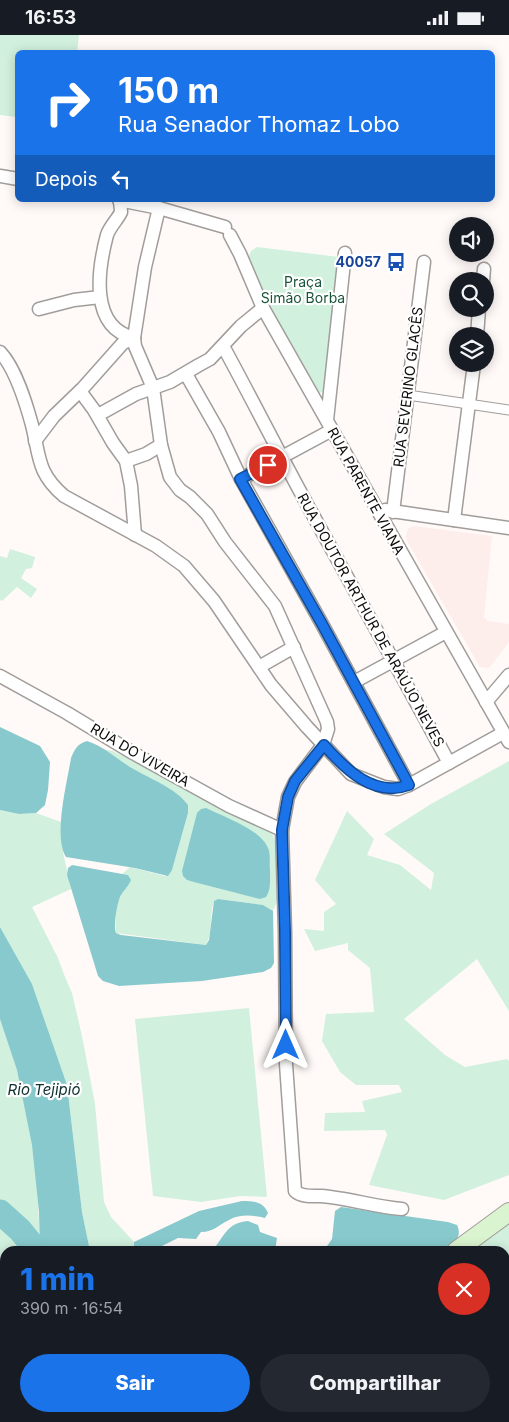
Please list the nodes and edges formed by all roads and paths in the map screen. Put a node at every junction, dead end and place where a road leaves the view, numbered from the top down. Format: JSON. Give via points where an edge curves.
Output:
{"nodes":[{"id":1,"x":0,"y":176,"type":"edge"},
{"id":2,"x":15,"y":178,"type":"edge"},
{"id":3,"x":119,"y":202,"type":"edge"},
{"id":4,"x":129,"y":202,"type":"edge"},
{"id":5,"x":159,"y":208,"type":"junction"},
{"id":6,"x":345,"y":253,"type":"dead end"},
{"id":7,"x":424,"y":262,"type":"dead end"},
{"id":8,"x":100,"y":297,"type":"junction"},
{"id":9,"x":263,"y":308,"type":"junction"},
{"id":10,"x":39,"y":309,"type":"dead end"},
{"id":11,"x":134,"y":337,"type":"junction"},
{"id":12,"x":223,"y":346,"type":"junction"},
{"id":13,"x":0,"y":352,"type":"edge"},
{"id":14,"x":473,"y":372,"type":"edge"},
{"id":15,"x":186,"y":373,"type":"junction"},
{"id":16,"x":153,"y":387,"type":"junction"},
{"id":17,"x":80,"y":391,"type":"junction"},
{"id":18,"x":408,"y":395,"type":"junction"},
{"id":19,"x":469,"y":404,"type":"junction"},
{"id":20,"x":509,"y":410,"type":"edge"},
{"id":21,"x":98,"y":415,"type":"junction"},
{"id":22,"x":330,"y":425,"type":"junction"},
{"id":23,"x":35,"y":441,"type":"junction"},
{"id":24,"x":161,"y":445,"type":"junction"},
{"id":25,"x":282,"y":457,"type":"junction"},
{"id":26,"x":126,"y":461,"type":"junction"},
{"id":27,"x":240,"y":479,"type":"junction"},
{"id":28,"x":377,"y":509,"type":"junction"},
{"id":29,"x":393,"y":512,"type":"junction"},
{"id":30,"x":454,"y":520,"type":"junction"},
{"id":31,"x":509,"y":528,"type":"edge"},
{"id":32,"x":135,"y":535,"type":"junction"},
{"id":33,"x":446,"y":632,"type":"junction"},
{"id":34,"x":294,"y":647,"type":"junction"},
{"id":35,"x":394,"y":661,"type":"junction"},
{"id":36,"x":259,"y":667,"type":"junction"},
{"id":37,"x":509,"y":675,"type":"edge"},
{"id":38,"x":0,"y":677,"type":"edge"},
{"id":39,"x":354,"y":682,"type":"junction"},
{"id":40,"x":486,"y":702,"type":"junction"},
{"id":41,"x":506,"y":738,"type":"edge"},
{"id":42,"x":324,"y":745,"type":"junction"},
{"id":43,"x":449,"y":763,"type":"junction"},
{"id":44,"x":409,"y":785,"type":"junction"},
{"id":45,"x":282,"y":830,"type":"junction"},
{"id":46,"x":402,"y":1209,"type":"dead end"},
{"id":47,"x":509,"y":1212,"type":"edge"},
{"id":48,"x":463,"y":1246,"type":"edge"}],
"edges":[{"from":1,"to":2,"type":"street"},
{"from":3,"to":8,"type":"street","via":[[121,211],[112,223],[106,241]]},
{"from":4,"to":5,"type":"street"},
{"from":5,"to":9,"type":"street","name":"RUA PARENTE VIANA","via":[[227,231]]},
{"from":5,"to":11,"type":"street","via":[[145,267]]},
{"from":6,"to":22,"type":"street"},
{"from":7,"to":18,"type":"street","name":"RUA SEVERINO GLACÊS"},
{"from":8,"to":10,"type":"street"},
{"from":8,"to":11,"type":"street","via":[[105,317],[123,335]]},
{"from":9,"to":12,"type":"street"},
{"from":9,"to":22,"type":"street","name":"RUA PARENTE VIANA"},
{"from":11,"to":16,"type":"street"},
{"from":11,"to":17,"type":"street","via":[[123,343]]},
{"from":12,"to":15,"type":"street","via":[[210,359]]},
{"from":12,"to":25,"type":"street","name":"RUA DOUTOR ARTHUR DE ARAÚJO NEVES"},
{"from":13,"to":23,"type":"street","via":[[14,374]]},
{"from":14,"to":19,"type":"street"},
{"from":15,"to":16,"type":"street"},
{"from":15,"to":27,"type":"street","via":[[219,432]]},
{"from":16,"to":21,"type":"street"},
{"from":16,"to":24,"type":"street"},
{"from":17,"to":21,"type":"street"},
{"from":17,"to":23,"type":"street","via":[[54,416]]},
{"from":18,"to":19,"type":"street"},
{"from":18,"to":29,"type":"street","name":"RUA SEVERINO GLACÊS"},
{"from":19,"to":20,"type":"street"},
{"from":19,"to":30,"type":"street"},
{"from":21,"to":26,"type":"street"},
{"from":22,"to":25,"type":"street"},
{"from":22,"to":28,"type":"street","name":"RUA PARENTE VIANA"},
{"from":23,"to":32,"type":"street","via":[[44,473],[53,487],[64,497]]},
{"from":24,"to":26,"type":"street"},
{"from":24,"to":34,"type":"street","via":[[173,482],[207,514],[270,600]]},
{"from":25,"to":27,"type":"street"},
{"from":25,"to":35,"type":"street","name":"RUA DOUTOR ARTHUR DE ARAÚJO NEVES"},
{"from":26,"to":32,"type":"street"},
{"from":27,"to":39,"type":"street"},
{"from":28,"to":29,"type":"street"},
{"from":28,"to":33,"type":"street","name":"RUA PARENTE VIANA"},
{"from":29,"to":30,"type":"street"},
{"from":30,"to":31,"type":"street"},
{"from":32,"to":36,"type":"street","via":[[172,556],[197,579]]},
{"from":33,"to":35,"type":"street"},
{"from":33,"to":40,"type":"street","name":"RUA PARENTE VIANA"},
{"from":34,"to":36,"type":"street"},
{"from":34,"to":42,"type":"street","via":[[327,722]]},
{"from":35,"to":39,"type":"street"},
{"from":35,"to":43,"type":"street","name":"RUA DOUTOR ARTHUR DE ARAÚJO NEVES"},
{"from":36,"to":42,"type":"street"},
{"from":37,"to":40,"type":"street"},
{"from":38,"to":45,"type":"street","name":"RUA DO VIVEIRA","via":[[229,806]]},
{"from":39,"to":44,"type":"street"},
{"from":40,"to":41,"type":"street","name":"RUA PARENTE VIANA"},
{"from":41,"to":43,"type":"street"},
{"from":42,"to":44,"type":"street","via":[[351,774],[367,782],[398,789]]},
{"from":42,"to":45,"type":"street","via":[[295,781],[288,797]]},
{"from":43,"to":44,"type":"street"},
{"from":45,"to":46,"type":"street","via":[[286,1064],[295,1191],[299,1195]]},
{"from":47,"to":48,"type":"main road"}]}
